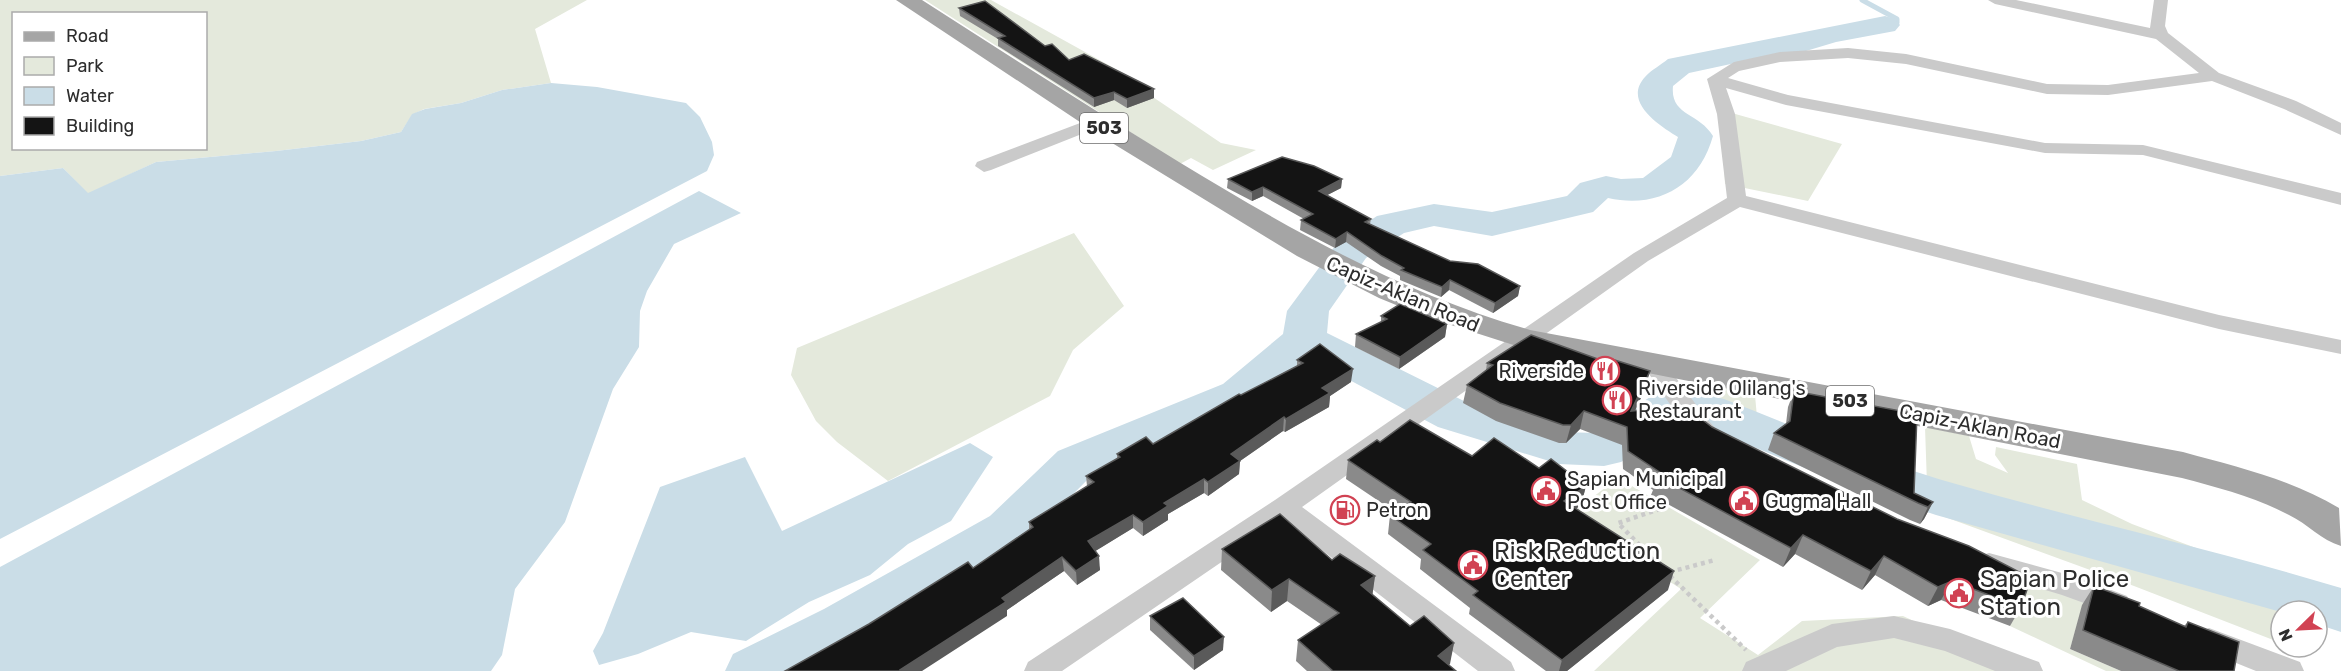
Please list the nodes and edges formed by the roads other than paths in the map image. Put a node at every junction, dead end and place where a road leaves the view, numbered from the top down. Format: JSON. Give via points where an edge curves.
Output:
{"nodes":[{"id":1,"x":907,"y":0,"type":"edge"},
{"id":2,"x":1995,"y":0,"type":"edge"},
{"id":3,"x":2162,"y":0,"type":"edge"},
{"id":4,"x":2161,"y":35,"type":"junction"},
{"id":5,"x":2213,"y":76,"type":"junction"},
{"id":6,"x":1715,"y":79,"type":"junction"},
{"id":7,"x":1096,"y":122,"type":"junction"},
{"id":8,"x":2341,"y":130,"type":"edge"},
{"id":9,"x":984,"y":166,"type":"dead end"},
{"id":10,"x":1737,"y":200,"type":"junction"},
{"id":11,"x":2341,"y":200,"type":"edge"},
{"id":12,"x":1526,"y":339,"type":"junction"},
{"id":13,"x":2341,"y":347,"type":"edge"},
{"id":14,"x":1662,"y":375,"type":"junction"},
{"id":15,"x":1726,"y":442,"type":"edge"},
{"id":16,"x":1284,"y":507,"type":"junction"},
{"id":17,"x":2341,"y":532,"type":"edge"},
{"id":18,"x":1970,"y":555,"type":"edge"},
{"id":19,"x":2145,"y":615,"type":"edge"},
{"id":20,"x":2187,"y":632,"type":"edge"},
{"id":21,"x":1760,"y":669,"type":"edge"},
{"id":22,"x":1039,"y":671,"type":"edge"},
{"id":23,"x":1500,"y":671,"type":"edge"},
{"id":24,"x":2028,"y":671,"type":"edge"},
{"id":25,"x":2289,"y":671,"type":"edge"}],
"edges":[{"from":1,"to":7,"type":"main road","name":"Capiz-Aklan Road","number":"503"},
{"from":2,"to":4,"type":"street"},
{"from":3,"to":4,"type":"street","via":[[2157,26]]},
{"from":4,"to":5,"type":"street"},
{"from":5,"to":6,"type":"street","via":[[2108,90],[2047,88],[1906,59],[1848,52],[1780,57],[1734,67]]},
{"from":5,"to":8,"type":"street","via":[[2290,105]]},
{"from":6,"to":10,"type":"street","via":[[1726,114]]},
{"from":6,"to":11,"type":"street","via":[[1786,100],[2045,148],[2143,150]]},
{"from":7,"to":9,"type":"street"},
{"from":7,"to":12,"type":"main road","name":"Capiz-Aklan Road","number":"503","via":[[1354,276],[1474,326]]},
{"from":10,"to":12,"type":"street","via":[[1641,257]]},
{"from":10,"to":13,"type":"street","via":[[2219,322]]},
{"from":12,"to":14,"type":"main road","name":"Capiz-Aklan Road","number":"503"},
{"from":12,"to":16,"type":"street"},
{"from":14,"to":15,"type":"street","via":[[1697,424]]},
{"from":14,"to":17,"type":"main road","name":"Capiz-Aklan Road","number":"503","via":[[2183,465],[2269,490],[2326,517]]},
{"from":16,"to":22,"type":"street"},
{"from":16,"to":23,"type":"street"},
{"from":18,"to":19,"type":"street","via":[[2070,586]]},
{"from":20,"to":25,"type":"street"},
{"from":21,"to":24,"type":"street","via":[[1832,636],[1894,627],[1950,641]]}]}
